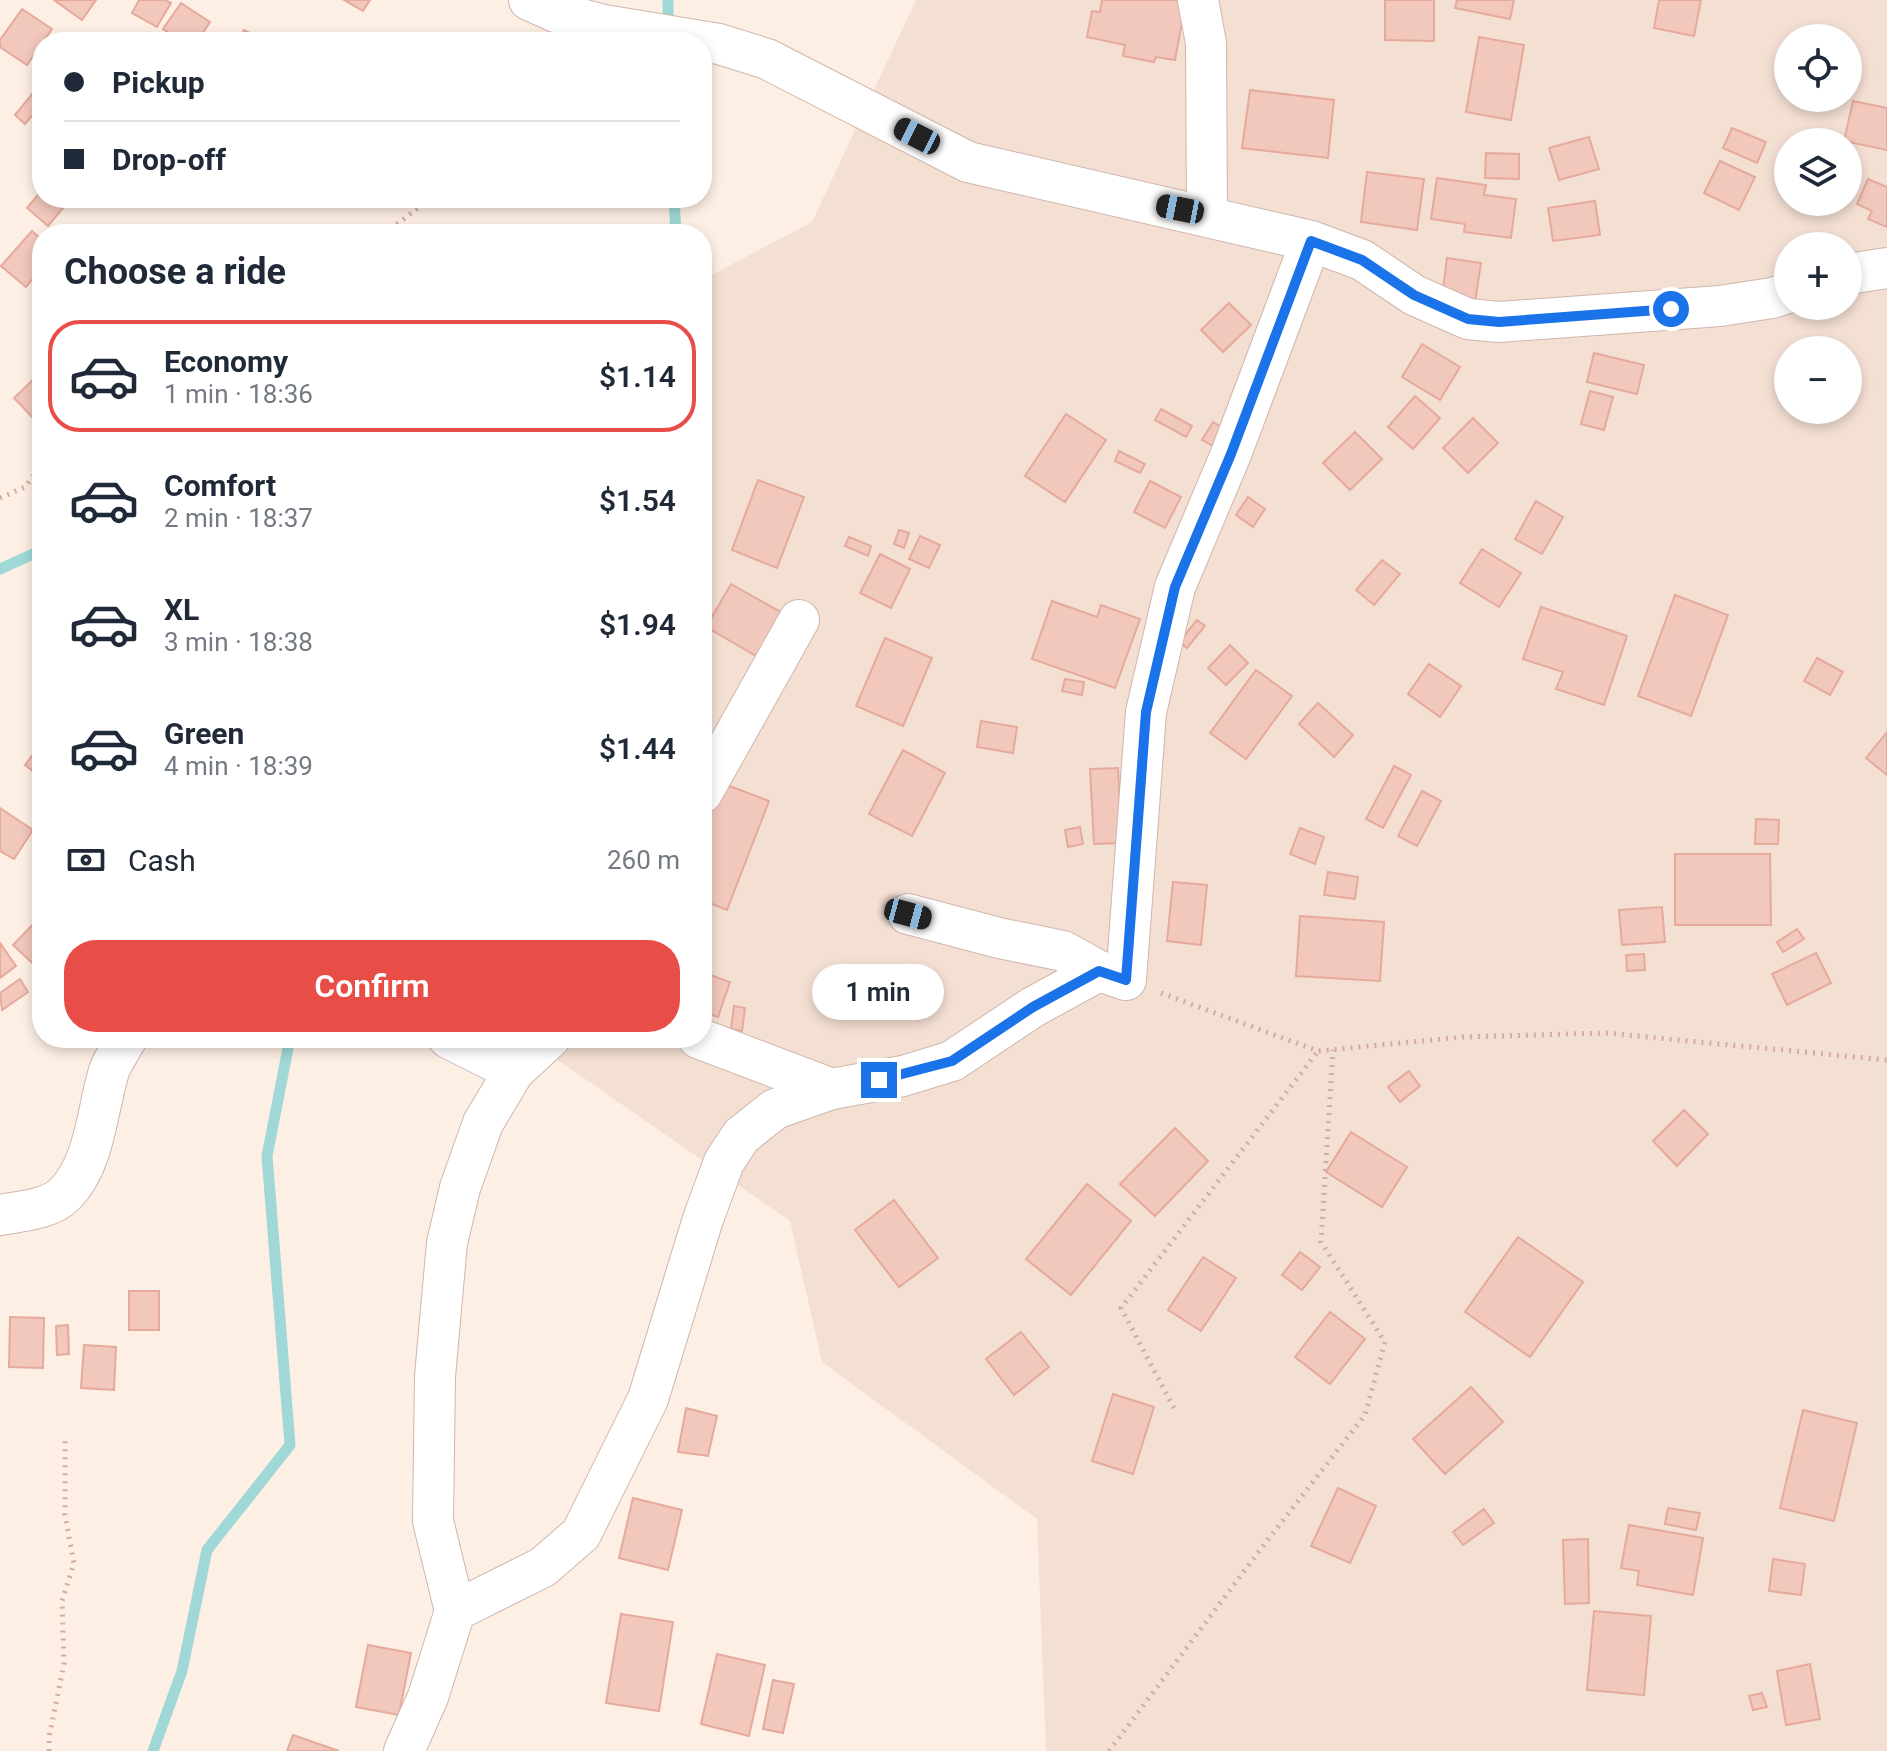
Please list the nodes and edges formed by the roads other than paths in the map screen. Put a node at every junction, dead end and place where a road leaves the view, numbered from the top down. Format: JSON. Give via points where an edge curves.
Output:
{"nodes":[{"id":1,"x":529,"y":0,"type":"edge"},
{"id":2,"x":1198,"y":0,"type":"edge"},
{"id":3,"x":646,"y":32,"type":"edge"},
{"id":4,"x":712,"y":43,"type":"edge"},
{"id":5,"x":1207,"y":215,"type":"junction"},
{"id":6,"x":1311,"y":241,"type":"junction"},
{"id":7,"x":1887,"y":268,"type":"edge"},
{"id":8,"x":1862,"y":272,"type":"edge"},
{"id":9,"x":1774,"y":297,"type":"edge"},
{"id":10,"x":799,"y":620,"type":"dead end"},
{"id":11,"x":712,"y":775,"type":"edge"},
{"id":12,"x":908,"y":914,"type":"dead end"},
{"id":13,"x":1112,"y":975,"type":"junction"},
{"id":14,"x":712,"y":1043,"type":"edge"},
{"id":15,"x":121,"y":1048,"type":"edge"},
{"id":16,"x":468,"y":1048,"type":"edge"},
{"id":17,"x":539,"y":1048,"type":"edge"},
{"id":18,"x":514,"y":1071,"type":"junction"},
{"id":19,"x":832,"y":1089,"type":"junction"},
{"id":20,"x":0,"y":1215,"type":"edge"},
{"id":21,"x":455,"y":1611,"type":"junction"},
{"id":22,"x":404,"y":1751,"type":"edge"}],
"edges":[{"from":1,"to":3,"type":"street","via":[[558,13]]},
{"from":2,"to":5,"type":"street","via":[[1206,43]]},
{"from":4,"to":5,"type":"street","via":[[767,59],[968,162]]},
{"from":5,"to":6,"type":"street"},
{"from":6,"to":9,"type":"street","via":[[1362,260],[1414,295],[1468,319],[1499,322]]},
{"from":6,"to":13,"type":"street","via":[[1175,587],[1146,712]]},
{"from":7,"to":8,"type":"street"},
{"from":10,"to":11,"type":"street"},
{"from":12,"to":13,"type":"street","via":[[1063,951]]},
{"from":13,"to":19,"type":"street","via":[[1033,1007],[952,1061]]},
{"from":14,"to":19,"type":"street"},
{"from":15,"to":20,"type":"street","via":[[110,1067],[77,1178],[63,1196]]},
{"from":16,"to":18,"type":"street"},
{"from":17,"to":18,"type":"street"},
{"from":18,"to":21,"type":"street","via":[[483,1123],[447,1243],[435,1376],[433,1521]]},
{"from":19,"to":21,"type":"street","via":[[775,1109],[741,1136],[724,1162],[648,1399],[581,1534],[543,1567]]},
{"from":21,"to":22,"type":"street","via":[[428,1697]]}]}
